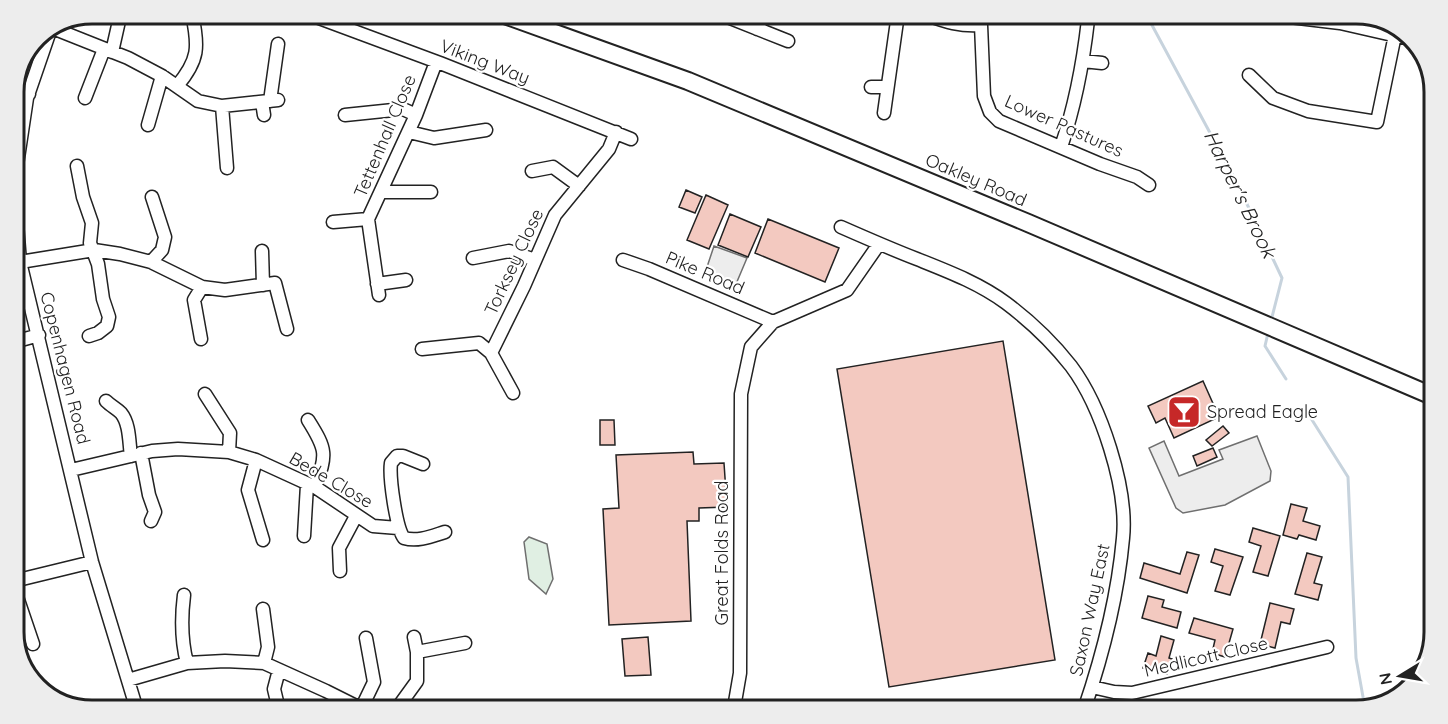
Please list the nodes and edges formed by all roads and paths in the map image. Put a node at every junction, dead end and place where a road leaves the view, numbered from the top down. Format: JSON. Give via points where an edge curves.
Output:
{"nodes":[{"id":1,"x":118,"y":24,"type":"edge"},
{"id":2,"x":194,"y":24,"type":"edge"},
{"id":3,"x":335,"y":24,"type":"edge"},
{"id":4,"x":529,"y":24,"type":"edge"},
{"id":5,"x":745,"y":24,"type":"edge"},
{"id":6,"x":760,"y":24,"type":"edge"},
{"id":7,"x":896,"y":24,"type":"edge"},
{"id":8,"x":953,"y":24,"type":"edge"},
{"id":9,"x":971,"y":24,"type":"edge"},
{"id":10,"x":982,"y":24,"type":"edge"},
{"id":11,"x":1088,"y":24,"type":"edge"},
{"id":12,"x":1345,"y":24,"type":"edge"},
{"id":13,"x":757,"y":29,"type":"junction"},
{"id":14,"x":61,"y":31,"type":"edge"},
{"id":15,"x":1393,"y":35,"type":"edge"},
{"id":16,"x":1395,"y":35,"type":"edge"},
{"id":17,"x":788,"y":41,"type":"dead end"},
{"id":18,"x":46,"y":42,"type":"edge"},
{"id":19,"x":278,"y":44,"type":"dead end"},
{"id":20,"x":108,"y":50,"type":"junction"},
{"id":21,"x":1083,"y":61,"type":"junction"},
{"id":22,"x":436,"y":62,"type":"junction"},
{"id":23,"x":1102,"y":63,"type":"dead end"},
{"id":24,"x":1249,"y":75,"type":"dead end"},
{"id":25,"x":162,"y":76,"type":"junction"},
{"id":26,"x":177,"y":86,"type":"junction"},
{"id":27,"x":871,"y":87,"type":"dead end"},
{"id":28,"x":887,"y":87,"type":"junction"},
{"id":29,"x":24,"y":93,"type":"edge"},
{"id":30,"x":29,"y":94,"type":"junction"},
{"id":31,"x":85,"y":98,"type":"dead end"},
{"id":32,"x":270,"y":101,"type":"junction"},
{"id":33,"x":222,"y":106,"type":"junction"},
{"id":34,"x":884,"y":113,"type":"dead end"},
{"id":35,"x":264,"y":115,"type":"dead end"},
{"id":36,"x":345,"y":115,"type":"dead end"},
{"id":37,"x":416,"y":115,"type":"junction"},
{"id":38,"x":24,"y":124,"type":"edge"},
{"id":39,"x":148,"y":125,"type":"dead end"},
{"id":40,"x":486,"y":130,"type":"dead end"},
{"id":41,"x":409,"y":132,"type":"junction"},
{"id":42,"x":616,"y":132,"type":"junction"},
{"id":43,"x":631,"y":138,"type":"dead end"},
{"id":44,"x":1060,"y":147,"type":"junction"},
{"id":45,"x":77,"y":166,"type":"dead end"},
{"id":46,"x":227,"y":168,"type":"dead end"},
{"id":47,"x":532,"y":171,"type":"dead end"},
{"id":48,"x":1149,"y":185,"type":"dead end"},
{"id":49,"x":579,"y":186,"type":"junction"},
{"id":50,"x":381,"y":192,"type":"junction"},
{"id":51,"x":431,"y":192,"type":"dead end"},
{"id":52,"x":152,"y":197,"type":"dead end"},
{"id":53,"x":369,"y":219,"type":"junction"},
{"id":54,"x":333,"y":222,"type":"dead end"},
{"id":55,"x":841,"y":227,"type":"dead end"},
{"id":56,"x":879,"y":244,"type":"junction"},
{"id":57,"x":94,"y":250,"type":"junction"},
{"id":58,"x":262,"y":251,"type":"dead end"},
{"id":59,"x":472,"y":258,"type":"dead end"},
{"id":60,"x":535,"y":260,"type":"junction"},
{"id":61,"x":623,"y":260,"type":"dead end"},
{"id":62,"x":24,"y":261,"type":"edge"},
{"id":63,"x":151,"y":262,"type":"junction"},
{"id":64,"x":24,"y":277,"type":"edge"},
{"id":65,"x":406,"y":280,"type":"dead end"},
{"id":66,"x":269,"y":284,"type":"junction"},
{"id":67,"x":202,"y":287,"type":"junction"},
{"id":68,"x":773,"y":322,"type":"junction"},
{"id":69,"x":287,"y":329,"type":"dead end"},
{"id":70,"x":39,"y":335,"type":"junction"},
{"id":71,"x":89,"y":336,"type":"dead end"},
{"id":72,"x":24,"y":339,"type":"edge"},
{"id":73,"x":201,"y":339,"type":"dead end"},
{"id":74,"x":422,"y":349,"type":"dead end"},
{"id":75,"x":491,"y":353,"type":"junction"},
{"id":76,"x":1424,"y":392,"type":"edge"},
{"id":77,"x":513,"y":393,"type":"dead end"},
{"id":78,"x":205,"y":394,"type":"dead end"},
{"id":79,"x":106,"y":401,"type":"dead end"},
{"id":80,"x":308,"y":420,"type":"dead end"},
{"id":81,"x":229,"y":452,"type":"junction"},
{"id":82,"x":136,"y":454,"type":"junction"},
{"id":83,"x":256,"y":460,"type":"junction"},
{"id":84,"x":423,"y":464,"type":"dead end"},
{"id":85,"x":71,"y":470,"type":"junction"},
{"id":86,"x":311,"y":486,"type":"junction"},
{"id":87,"x":356,"y":516,"type":"junction"},
{"id":88,"x":151,"y":521,"type":"dead end"},
{"id":89,"x":398,"y":528,"type":"junction"},
{"id":90,"x":446,"y":532,"type":"dead end"},
{"id":91,"x":304,"y":536,"type":"dead end"},
{"id":92,"x":263,"y":540,"type":"dead end"},
{"id":93,"x":92,"y":562,"type":"junction"},
{"id":94,"x":340,"y":571,"type":"dead end"},
{"id":95,"x":24,"y":578,"type":"edge"},
{"id":96,"x":184,"y":595,"type":"dead end"},
{"id":97,"x":263,"y":609,"type":"dead end"},
{"id":98,"x":24,"y":617,"type":"edge"},
{"id":99,"x":414,"y":637,"type":"dead end"},
{"id":100,"x":366,"y":638,"type":"dead end"},
{"id":101,"x":465,"y":643,"type":"dead end"},
{"id":102,"x":33,"y":644,"type":"dead end"},
{"id":103,"x":1328,"y":647,"type":"dead end"},
{"id":104,"x":417,"y":652,"type":"junction"},
{"id":105,"x":187,"y":663,"type":"junction"},
{"id":106,"x":264,"y":663,"type":"junction"},
{"id":107,"x":279,"y":670,"type":"junction"},
{"id":108,"x":128,"y":680,"type":"junction"},
{"id":109,"x":1092,"y":687,"type":"junction"},
{"id":110,"x":134,"y":700,"type":"edge"},
{"id":111,"x":276,"y":700,"type":"edge"},
{"id":112,"x":342,"y":700,"type":"edge"},
{"id":113,"x":367,"y":700,"type":"edge"},
{"id":114,"x":404,"y":700,"type":"edge"},
{"id":115,"x":735,"y":700,"type":"edge"},
{"id":116,"x":1088,"y":700,"type":"edge"}],
"edges":[{"from":1,"to":20,"type":"street"},
{"from":2,"to":26,"type":"street","via":[[195,58]]},
{"from":3,"to":22,"type":"street","name":"Viking Way"},
{"from":4,"to":76,"type":"main road","name":"Oakley Road","via":[[699,86]]},
{"from":5,"to":13,"type":"street"},
{"from":6,"to":13,"type":"street"},
{"from":7,"to":28,"type":"street"},
{"from":8,"to":9,"type":"street"},
{"from":10,"to":44,"type":"street","name":"Lower Pastures","via":[[982,85],[990,112],[999,121]]},
{"from":11,"to":21,"type":"street"},
{"from":12,"to":15,"type":"street"},
{"from":13,"to":17,"type":"street"},
{"from":14,"to":20,"type":"street"},
{"from":16,"to":24,"type":"street","via":[[1377,122],[1308,111],[1273,98]]},
{"from":18,"to":30,"type":"street","name":"Copenhagen Road"},
{"from":19,"to":32,"type":"street"},
{"from":20,"to":25,"type":"street"},
{"from":20,"to":31,"type":"street"},
{"from":21,"to":23,"type":"street"},
{"from":21,"to":44,"type":"street"},
{"from":22,"to":37,"type":"street","name":"Tettenhall Close"},
{"from":22,"to":42,"type":"street","name":"Viking Way"},
{"from":25,"to":26,"type":"street"},
{"from":25,"to":39,"type":"street"},
{"from":26,"to":33,"type":"street","via":[[198,101]]},
{"from":27,"to":28,"type":"street"},
{"from":28,"to":34,"type":"street"},
{"from":29,"to":30,"type":"street"},
{"from":30,"to":38,"type":"street","name":"Copenhagen Road"},
{"from":32,"to":33,"type":"street"},
{"from":32,"to":35,"type":"street"},
{"from":33,"to":46,"type":"street"},
{"from":36,"to":37,"type":"street","via":[[403,109]]},
{"from":37,"to":41,"type":"street","name":"Tettenhall Close"},
{"from":40,"to":41,"type":"street","via":[[434,138]]},
{"from":41,"to":50,"type":"street","name":"Tettenhall Close"},
{"from":42,"to":43,"type":"street","name":"Viking Way"},
{"from":42,"to":49,"type":"street","name":"Torksey Close","via":[[609,149]]},
{"from":44,"to":48,"type":"street","name":"Lower Pastures"},
{"from":45,"to":57,"type":"street","via":[[92,224],[90,243]]},
{"from":47,"to":49,"type":"street","via":[[553,167]]},
{"from":49,"to":60,"type":"street","name":"Torksey Close","via":[[555,215]]},
{"from":50,"to":51,"type":"street"},
{"from":50,"to":53,"type":"street","name":"Tettenhall Close"},
{"from":52,"to":63,"type":"street","via":[[165,237],[162,250]]},
{"from":53,"to":54,"type":"street"},
{"from":53,"to":65,"type":"street","name":"Tettenhall Close","via":[[378,290]]},
{"from":55,"to":56,"type":"street","name":"Saxon Way East"},
{"from":56,"to":68,"type":"street","via":[[847,290]]},
{"from":56,"to":109,"type":"street","name":"Saxon Way East","via":[[963,278],[1005,302],[1072,367],[1095,408],[1111,451],[1124,536]]},
{"from":57,"to":62,"type":"street"},
{"from":57,"to":63,"type":"street"},
{"from":57,"to":71,"type":"street","via":[[109,317],[107,326]]},
{"from":58,"to":66,"type":"street"},
{"from":59,"to":60,"type":"street","via":[[509,251]]},
{"from":60,"to":75,"type":"street","name":"Torksey Close"},
{"from":61,"to":68,"type":"street","name":"Pike Road"},
{"from":63,"to":67,"type":"street"},
{"from":64,"to":70,"type":"street","name":"Copenhagen Road"},
{"from":66,"to":67,"type":"street","via":[[225,290]]},
{"from":66,"to":69,"type":"street"},
{"from":67,"to":73,"type":"street","via":[[194,300]]},
{"from":68,"to":115,"type":"street","name":"Great Folds Road","via":[[752,347],[741,394],[740,673]]},
{"from":70,"to":72,"type":"street"},
{"from":70,"to":85,"type":"street","name":"Copenhagen Road"},
{"from":74,"to":75,"type":"street","via":[[479,343]]},
{"from":75,"to":77,"type":"street"},
{"from":78,"to":81,"type":"street","via":[[230,433]]},
{"from":79,"to":82,"type":"street","via":[[126,422]]},
{"from":80,"to":86,"type":"street","via":[[324,452],[324,461]]},
{"from":81,"to":82,"type":"street","name":"Bede Close","via":[[178,448]]},
{"from":81,"to":83,"type":"street","name":"Bede Close"},
{"from":82,"to":85,"type":"street","name":"Bede Close"},
{"from":82,"to":88,"type":"street","via":[[155,513]]},
{"from":83,"to":86,"type":"street","name":"Bede Close"},
{"from":83,"to":92,"type":"street","via":[[248,490]]},
{"from":84,"to":89,"type":"street","via":[[403,456],[397,456],[391,463]]},
{"from":85,"to":93,"type":"street","name":"Copenhagen Road"},
{"from":86,"to":87,"type":"street","name":"Bede Close"},
{"from":86,"to":91,"type":"street"},
{"from":87,"to":89,"type":"street","name":"Bede Close","via":[[373,526]]},
{"from":87,"to":94,"type":"street","via":[[339,548]]},
{"from":89,"to":90,"type":"street","name":"Bede Close","via":[[404,538],[410,539]]},
{"from":93,"to":95,"type":"street"},
{"from":93,"to":108,"type":"street","name":"Copenhagen Road"},
{"from":96,"to":105,"type":"street","via":[[181,632]]},
{"from":97,"to":106,"type":"street","via":[[268,647]]},
{"from":98,"to":102,"type":"street"},
{"from":99,"to":104,"type":"street"},
{"from":100,"to":113,"type":"street","via":[[374,682]]},
{"from":101,"to":104,"type":"street"},
{"from":103,"to":109,"type":"street","name":"Medlicott Close","via":[[1132,693]]},
{"from":104,"to":114,"type":"street","via":[[417,681]]},
{"from":105,"to":106,"type":"street"},
{"from":105,"to":108,"type":"street"},
{"from":106,"to":107,"type":"street"},
{"from":107,"to":111,"type":"street","via":[[274,689]]},
{"from":107,"to":112,"type":"street"},
{"from":108,"to":110,"type":"street","name":"Copenhagen Road"},
{"from":109,"to":116,"type":"street","name":"Saxon Way East"}]}
